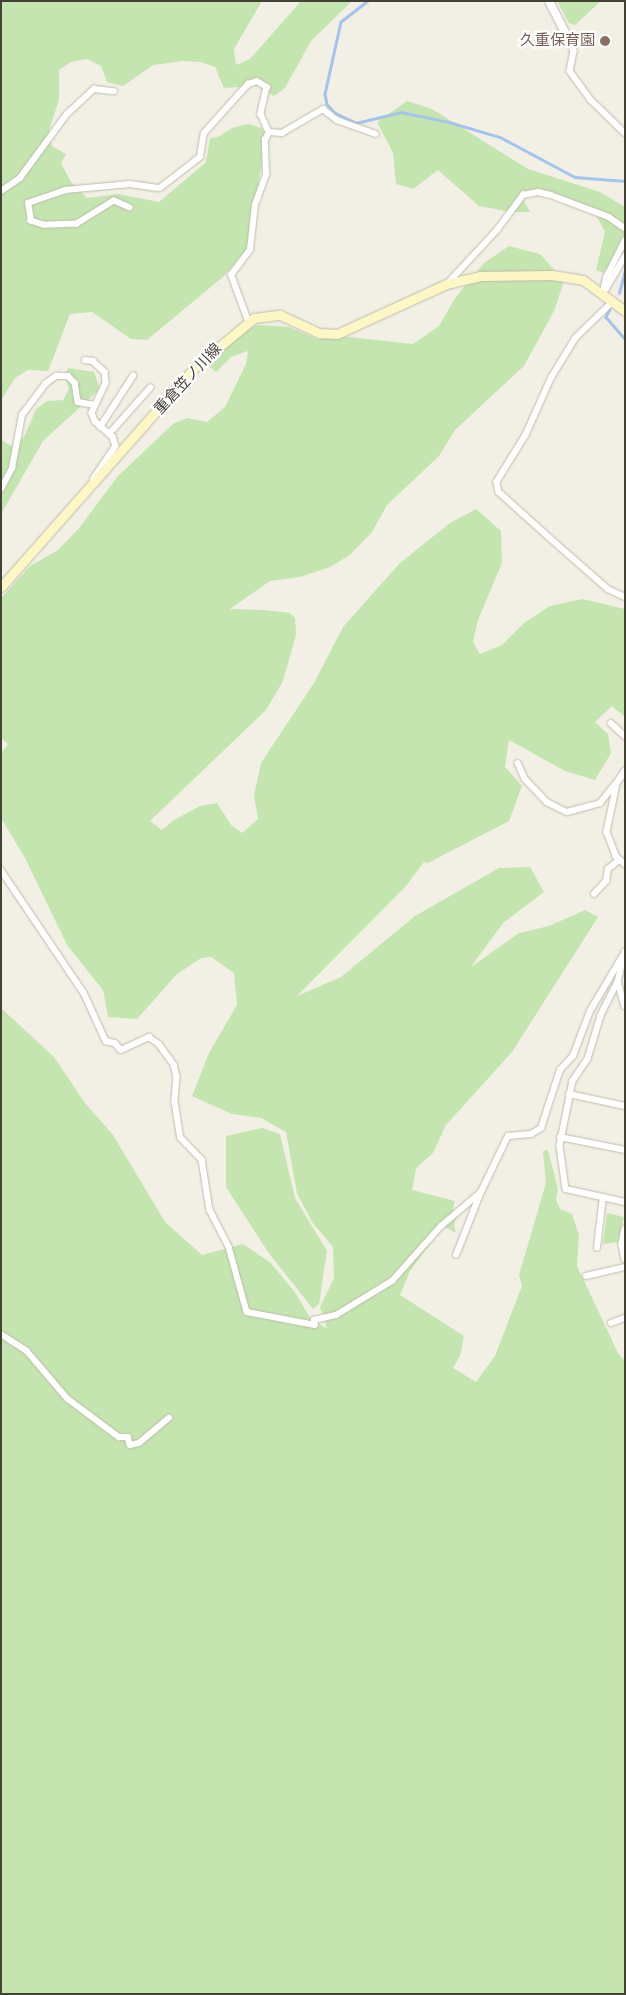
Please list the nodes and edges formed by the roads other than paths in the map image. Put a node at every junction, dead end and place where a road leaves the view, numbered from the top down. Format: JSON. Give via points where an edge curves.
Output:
{"nodes":[{"id":1,"x":549,"y":1,"type":"edge"},
{"id":2,"x":565,"y":32,"type":"joint"},
{"id":3,"x":114,"y":92,"type":"dead end"},
{"id":4,"x":269,"y":132,"type":"junction"},
{"id":5,"x":625,"y":133,"type":"edge"},
{"id":6,"x":376,"y":134,"type":"dead end"},
{"id":7,"x":1,"y":191,"type":"edge"},
{"id":8,"x":130,"y":208,"type":"dead end"},
{"id":9,"x":625,"y":228,"type":"edge"},
{"id":10,"x":625,"y":240,"type":"edge"},
{"id":11,"x":625,"y":256,"type":"edge"},
{"id":12,"x":446,"y":284,"type":"junction"},
{"id":13,"x":603,"y":293,"type":"junction"},
{"id":14,"x":613,"y":302,"type":"junction"},
{"id":15,"x":625,"y":311,"type":"edge"},
{"id":16,"x":248,"y":321,"type":"junction"},
{"id":17,"x":85,"y":360,"type":"dead end"},
{"id":18,"x":133,"y":376,"type":"dead end"},
{"id":19,"x":150,"y":388,"type":"dead end"},
{"id":20,"x":95,"y":405,"type":"junction"},
{"id":21,"x":100,"y":427,"type":"junction"},
{"id":22,"x":109,"y":434,"type":"junction"},
{"id":23,"x":95,"y":484,"type":"junction"},
{"id":24,"x":1,"y":489,"type":"edge"},
{"id":25,"x":1,"y":588,"type":"edge"},
{"id":26,"x":625,"y":597,"type":"edge"},
{"id":27,"x":611,"y":723,"type":"dead end"},
{"id":28,"x":625,"y":736,"type":"edge"},
{"id":29,"x":518,"y":763,"type":"dead end"},
{"id":30,"x":623,"y":773,"type":"edge"},
{"id":31,"x":619,"y":860,"type":"junction"},
{"id":32,"x":625,"y":864,"type":"edge"},
{"id":33,"x":1,"y":870,"type":"edge"},
{"id":34,"x":594,"y":894,"type":"dead end"},
{"id":35,"x":623,"y":954,"type":"edge"},
{"id":36,"x":618,"y":982,"type":"junction"},
{"id":37,"x":625,"y":1006,"type":"edge"},
{"id":38,"x":569,"y":1094,"type":"junction"},
{"id":39,"x":625,"y":1106,"type":"edge"},
{"id":40,"x":560,"y":1137,"type":"junction"},
{"id":41,"x":625,"y":1150,"type":"edge"},
{"id":42,"x":481,"y":1192,"type":"junction"},
{"id":43,"x":603,"y":1197,"type":"junction"},
{"id":44,"x":625,"y":1202,"type":"edge"},
{"id":45,"x":625,"y":1229,"type":"edge"},
{"id":46,"x":597,"y":1248,"type":"dead end"},
{"id":47,"x":456,"y":1255,"type":"dead end"},
{"id":48,"x":625,"y":1259,"type":"edge"},
{"id":49,"x":625,"y":1267,"type":"edge"},
{"id":50,"x":586,"y":1276,"type":"dead end"},
{"id":51,"x":625,"y":1318,"type":"edge"},
{"id":52,"x":610,"y":1323,"type":"dead end"},
{"id":53,"x":1,"y":1334,"type":"edge"},
{"id":54,"x":169,"y":1418,"type":"dead end"}],
"edges":[{"from":1,"to":2,"type":"street"},
{"from":2,"to":5,"type":"street","via":[[574,52],[570,71],[591,100]]},
{"from":3,"to":7,"type":"street","via":[[94,90],[67,114],[20,178]]},
{"from":4,"to":6,"type":"street","via":[[282,132],[323,109],[337,120]]},
{"from":4,"to":8,"type":"street","via":[[261,114],[267,87],[257,81],[248,84],[204,133],[200,157],[160,188],[130,184],[65,190],[28,203],[31,221],[44,225],[77,224],[114,201]]},
{"from":4,"to":16,"type":"street","via":[[264,140],[266,174],[255,205],[250,250],[231,275]]},
{"from":9,"to":12,"type":"street","via":[[609,217],[551,195],[538,192],[523,195],[498,230]]},
{"from":10,"to":13,"type":"street","via":[[606,278]]},
{"from":11,"to":13,"type":"street"},
{"from":12,"to":13,"type":"main road","name":"重倉笠ノ川線","via":[[481,276],[570,275]]},
{"from":12,"to":16,"type":"main road","name":"重倉笠ノ川線","via":[[337,334],[319,333],[280,315]]},
{"from":13,"to":14,"type":"main road","name":"重倉笠ノ川線"},
{"from":14,"to":15,"type":"main road","name":"重倉笠ノ川線"},
{"from":14,"to":26,"type":"street","via":[[576,338],[552,377],[526,436],[496,482],[499,492],[550,538],[608,589]]},
{"from":16,"to":23,"type":"main road","name":"重倉笠ノ川線","via":[[195,367]]},
{"from":17,"to":20,"type":"street","via":[[93,361],[105,372],[106,383]]},
{"from":18,"to":21,"type":"street"},
{"from":19,"to":22,"type":"street"},
{"from":20,"to":21,"type":"street","via":[[92,413]]},
{"from":20,"to":24,"type":"street","via":[[78,402],[75,383],[68,376],[56,376],[45,384],[22,415],[12,468]]},
{"from":21,"to":22,"type":"street"},
{"from":22,"to":23,"type":"street","via":[[116,446],[93,476]]},
{"from":23,"to":25,"type":"main road","name":"重倉笠ノ川線"},
{"from":27,"to":28,"type":"street"},
{"from":29,"to":30,"type":"street","via":[[525,779],[547,802],[567,812],[600,803]]},
{"from":30,"to":31,"type":"street","via":[[607,832]]},
{"from":31,"to":32,"type":"street"},
{"from":31,"to":34,"type":"street","via":[[608,869],[606,881]]},
{"from":33,"to":42,"type":"street","via":[[84,992],[106,1041],[115,1043],[121,1050],[149,1037],[159,1044],[174,1065],[177,1076],[175,1102],[181,1138],[202,1160],[210,1210],[229,1246],[247,1312],[315,1325],[314,1320],[336,1315],[392,1281],[441,1226]]},
{"from":35,"to":36,"type":"street"},
{"from":35,"to":42,"type":"street","via":[[590,1011],[573,1056],[560,1070],[541,1128],[531,1134],[508,1136]]},
{"from":36,"to":37,"type":"street"},
{"from":36,"to":38,"type":"street","via":[[601,1016],[588,1059],[573,1081]]},
{"from":38,"to":39,"type":"street"},
{"from":38,"to":40,"type":"street"},
{"from":40,"to":41,"type":"street"},
{"from":40,"to":43,"type":"street","via":[[566,1189]]},
{"from":42,"to":47,"type":"street"},
{"from":43,"to":44,"type":"street"},
{"from":43,"to":46,"type":"street"},
{"from":45,"to":48,"type":"street","via":[[622,1245]]},
{"from":49,"to":50,"type":"street"},
{"from":51,"to":52,"type":"street"},
{"from":53,"to":54,"type":"street","via":[[28,1351],[68,1399],[119,1437],[128,1437],[130,1445],[139,1443]]}]}
